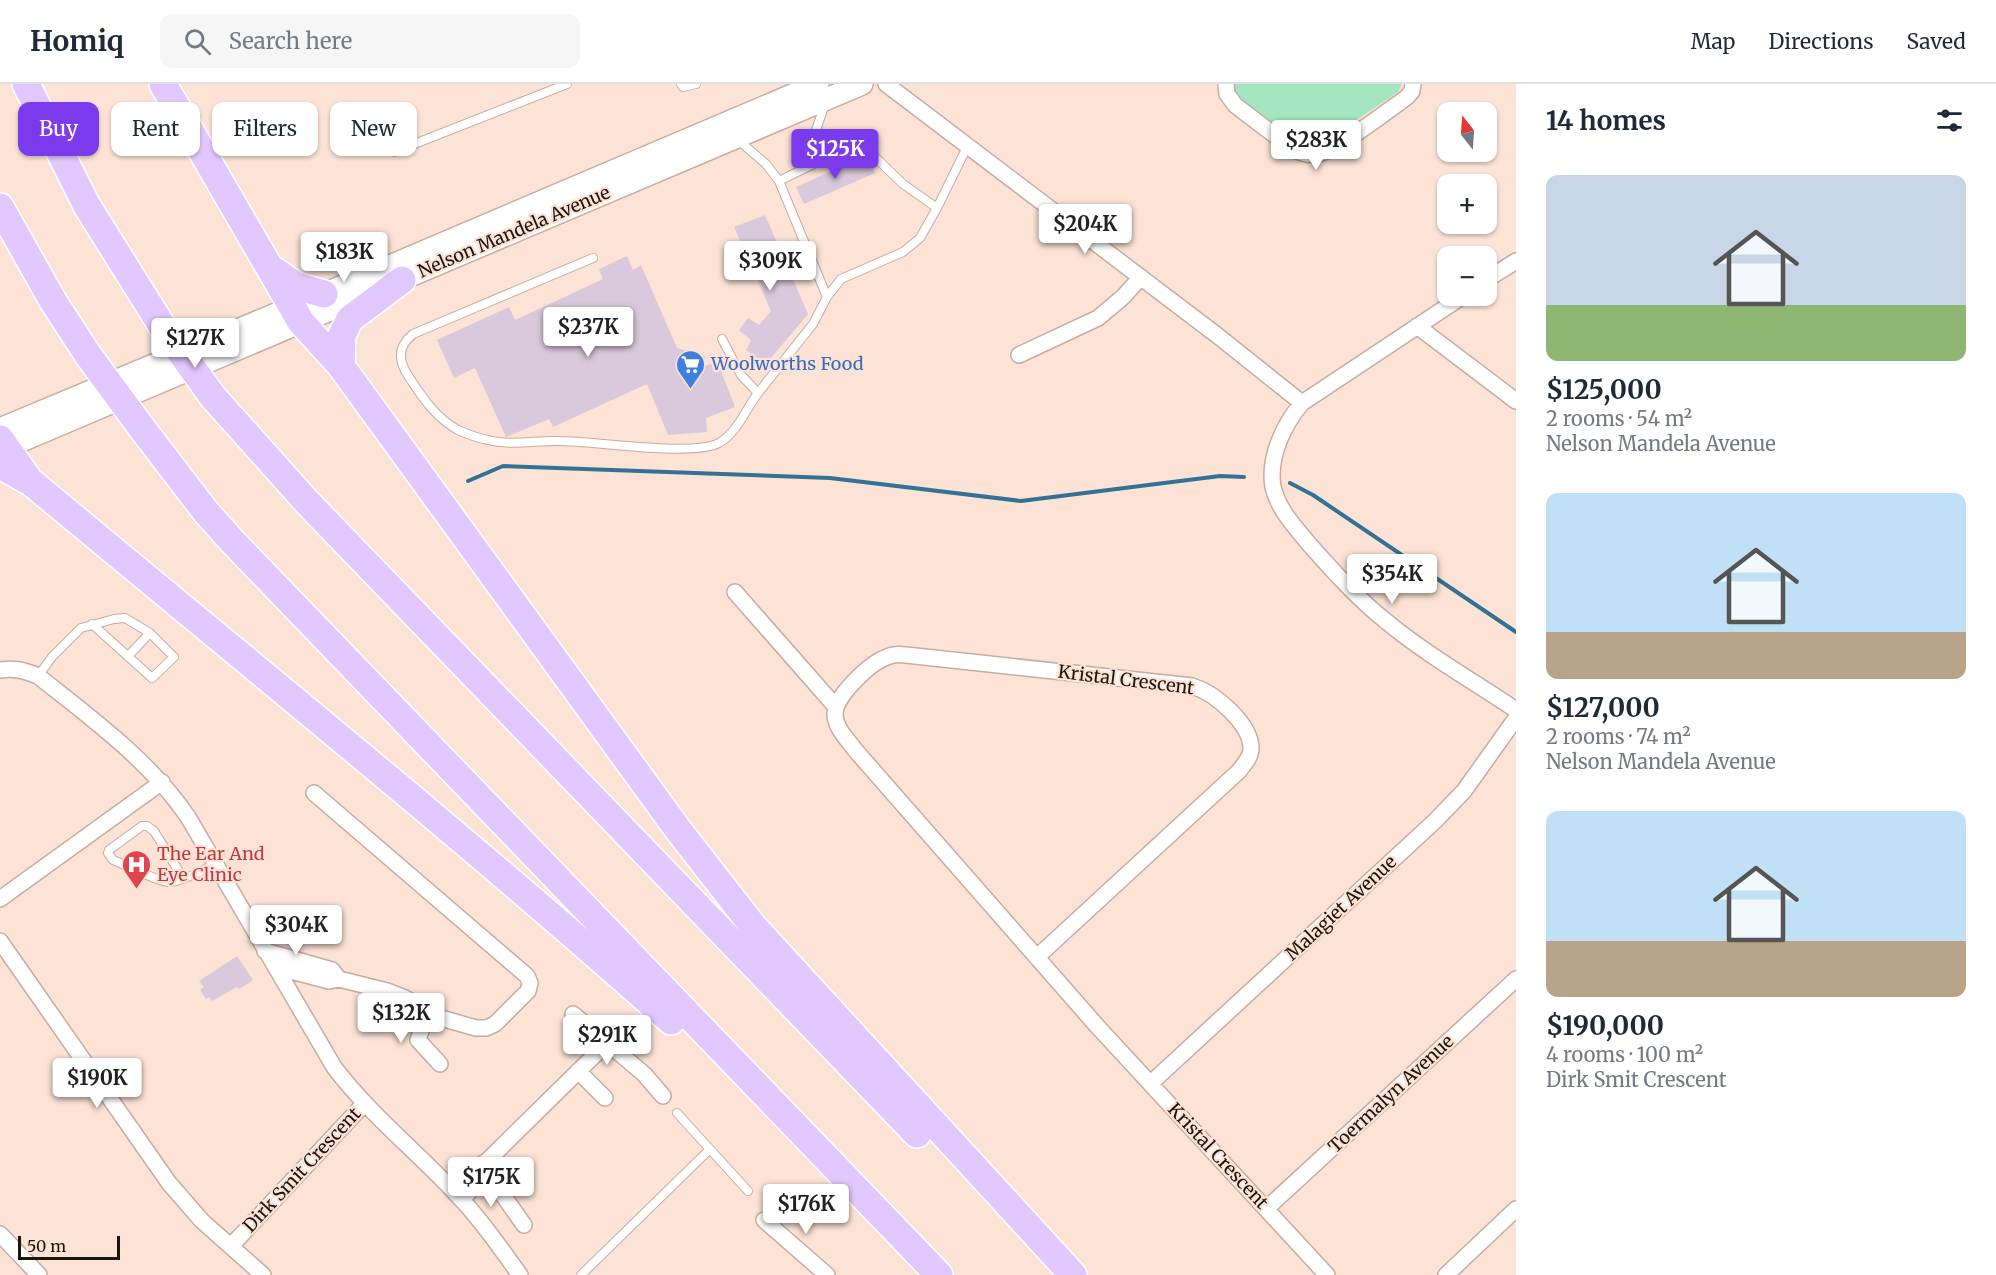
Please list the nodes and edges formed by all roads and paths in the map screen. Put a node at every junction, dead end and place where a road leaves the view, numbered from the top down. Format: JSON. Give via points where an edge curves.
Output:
{"nodes":[{"id":1,"x":26,"y":84,"type":"edge"},
{"id":2,"x":163,"y":84,"type":"edge"},
{"id":3,"x":567,"y":84,"type":"edge"},
{"id":4,"x":681,"y":84,"type":"edge"},
{"id":5,"x":696,"y":84,"type":"edge"},
{"id":6,"x":862,"y":84,"type":"edge"},
{"id":7,"x":886,"y":84,"type":"edge"},
{"id":8,"x":1226,"y":84,"type":"edge"},
{"id":9,"x":1413,"y":84,"type":"edge"},
{"id":10,"x":822,"y":92,"type":"edge"},
{"id":11,"x":736,"y":138,"type":"junction"},
{"id":12,"x":417,"y":143,"type":"edge"},
{"id":13,"x":968,"y":145,"type":"junction"},
{"id":14,"x":814,"y":163,"type":"junction"},
{"id":15,"x":779,"y":181,"type":"junction"},
{"id":16,"x":0,"y":207,"type":"edge"},
{"id":17,"x":937,"y":208,"type":"junction"},
{"id":18,"x":593,"y":258,"type":"dead end"},
{"id":19,"x":1516,"y":261,"type":"edge"},
{"id":20,"x":269,"y":266,"type":"junction"},
{"id":21,"x":1497,"y":273,"type":"edge"},
{"id":22,"x":1141,"y":276,"type":"junction"},
{"id":23,"x":402,"y":280,"type":"junction"},
{"id":24,"x":324,"y":294,"type":"junction"},
{"id":25,"x":827,"y":297,"type":"junction"},
{"id":26,"x":1448,"y":306,"type":"edge"},
{"id":27,"x":297,"y":314,"type":"junction"},
{"id":28,"x":1417,"y":326,"type":"junction"},
{"id":29,"x":722,"y":339,"type":"dead end"},
{"id":30,"x":1019,"y":355,"type":"dead end"},
{"id":31,"x":340,"y":366,"type":"junction"},
{"id":32,"x":758,"y":393,"type":"junction"},
{"id":33,"x":1516,"y":401,"type":"edge"},
{"id":34,"x":1302,"y":403,"type":"junction"},
{"id":35,"x":1,"y":446,"type":"edge"},
{"id":36,"x":735,"y":592,"type":"dead end"},
{"id":37,"x":92,"y":624,"type":"junction"},
{"id":38,"x":150,"y":633,"type":"junction"},
{"id":39,"x":128,"y":656,"type":"junction"},
{"id":40,"x":0,"y":670,"type":"edge"},
{"id":41,"x":38,"y":676,"type":"junction"},
{"id":42,"x":836,"y":707,"type":"junction"},
{"id":43,"x":1516,"y":710,"type":"edge"},
{"id":44,"x":1516,"y":718,"type":"edge"},
{"id":45,"x":162,"y":782,"type":"junction"},
{"id":46,"x":314,"y":793,"type":"dead end"},
{"id":47,"x":215,"y":865,"type":"junction"},
{"id":48,"x":183,"y":878,"type":"junction"},
{"id":49,"x":0,"y":899,"type":"edge"},
{"id":50,"x":0,"y":941,"type":"edge"},
{"id":51,"x":266,"y":951,"type":"junction"},
{"id":52,"x":1037,"y":957,"type":"junction"},
{"id":53,"x":276,"y":967,"type":"junction"},
{"id":54,"x":339,"y":979,"type":"junction"},
{"id":55,"x":1516,"y":979,"type":"edge"},
{"id":56,"x":428,"y":1010,"type":"junction"},
{"id":57,"x":573,"y":1014,"type":"dead end"},
{"id":58,"x":606,"y":1044,"type":"junction"},
{"id":59,"x":440,"y":1064,"type":"dead end"},
{"id":60,"x":578,"y":1071,"type":"junction"},
{"id":61,"x":1151,"y":1083,"type":"junction"},
{"id":62,"x":761,"y":1092,"type":"junction"},
{"id":63,"x":663,"y":1096,"type":"dead end"},
{"id":64,"x":605,"y":1098,"type":"dead end"},
{"id":65,"x":364,"y":1104,"type":"junction"},
{"id":66,"x":677,"y":1113,"type":"dead end"},
{"id":67,"x":709,"y":1150,"type":"junction"},
{"id":68,"x":486,"y":1166,"type":"junction"},
{"id":69,"x":748,"y":1191,"type":"dead end"},
{"id":70,"x":456,"y":1194,"type":"junction"},
{"id":71,"x":1266,"y":1209,"type":"junction"},
{"id":72,"x":1516,"y":1209,"type":"edge"},
{"id":73,"x":764,"y":1220,"type":"dead end"},
{"id":74,"x":524,"y":1225,"type":"dead end"},
{"id":75,"x":0,"y":1234,"type":"edge"},
{"id":76,"x":231,"y":1246,"type":"junction"},
{"id":77,"x":39,"y":1275,"type":"edge"},
{"id":78,"x":263,"y":1275,"type":"edge"},
{"id":79,"x":520,"y":1275,"type":"edge"},
{"id":80,"x":581,"y":1275,"type":"edge"},
{"id":81,"x":827,"y":1275,"type":"edge"},
{"id":82,"x":939,"y":1275,"type":"edge"},
{"id":83,"x":1054,"y":1275,"type":"edge"},
{"id":84,"x":1073,"y":1275,"type":"edge"},
{"id":85,"x":1327,"y":1275,"type":"edge"},
{"id":86,"x":1446,"y":1275,"type":"edge"}],
"edges":[{"from":1,"to":83,"type":"highway","bridge":true,"via":[[87,206],[162,326],[213,398],[306,501]]},
{"from":2,"to":20,"type":"highway"},
{"from":3,"to":12,"type":"lane"},
{"from":4,"to":5,"type":"lane"},
{"from":6,"to":10,"type":"street","name":"Nelson Mandela Avenue"},
{"from":7,"to":13,"type":"street"},
{"from":8,"to":9,"type":"street","via":[[1227,94],[1235,105],[1294,150],[1315,155],[1336,146],[1407,97]]},
{"from":10,"to":11,"type":"street","name":"Nelson Mandela Avenue"},
{"from":10,"to":14,"type":"lane"},
{"from":10,"to":24,"type":"street","name":"Nelson Mandela Avenue"},
{"from":11,"to":15,"type":"lane"},
{"from":11,"to":23,"type":"street","name":"Nelson Mandela Avenue"},
{"from":13,"to":17,"type":"lane"},
{"from":13,"to":22,"type":"street"},
{"from":14,"to":15,"type":"lane"},
{"from":14,"to":17,"type":"lane","via":[[847,149],[865,151]]},
{"from":15,"to":25,"type":"lane"},
{"from":16,"to":62,"type":"highway","bridge":true,"via":[[88,355],[200,504]]},
{"from":17,"to":25,"type":"lane","via":[[920,238],[909,248],[844,277]]},
{"from":18,"to":32,"type":"lane","via":[[407,339],[400,354],[401,364],[432,410],[457,429],[489,441],[704,447],[715,445],[734,429]]},
{"from":19,"to":21,"type":"street"},
{"from":20,"to":24,"type":"highway","via":[[296,286]]},
{"from":20,"to":27,"type":"highway"},
{"from":22,"to":30,"type":"street","via":[[1098,318]]},
{"from":22,"to":34,"type":"street"},
{"from":23,"to":27,"type":"street","name":"Nelson Mandela Avenue"},
{"from":23,"to":31,"type":"highway","via":[[350,319],[342,335]]},
{"from":24,"to":27,"type":"street","name":"Nelson Mandela Avenue"},
{"from":25,"to":32,"type":"lane","via":[[813,324]]},
{"from":26,"to":28,"type":"street"},
{"from":27,"to":31,"type":"highway"},
{"from":27,"to":35,"type":"street","name":"Nelson Mandela Avenue"},
{"from":28,"to":33,"type":"street"},
{"from":28,"to":34,"type":"street"},
{"from":29,"to":32,"type":"lane","via":[[741,375]]},
{"from":31,"to":84,"type":"highway","via":[[679,831],[753,926]]},
{"from":34,"to":43,"type":"street","via":[[1285,426],[1274,458],[1277,499],[1292,524],[1386,622]]},
{"from":35,"to":62,"type":"highway","via":[[32,483],[374,765],[702,1048]]},
{"from":36,"to":42,"type":"street","name":"Kristal Crescent"},
{"from":37,"to":38,"type":"lane","via":[[125,618]]},
{"from":37,"to":39,"type":"lane"},
{"from":37,"to":41,"type":"lane","via":[[81,628]]},
{"from":38,"to":39,"type":"lane"},
{"from":38,"to":39,"type":"lane","via":[[174,657],[152,678]]},
{"from":40,"to":41,"type":"street","via":[[24,670]]},
{"from":41,"to":45,"type":"street"},
{"from":42,"to":52,"type":"street","name":"Kristal Crescent","via":[[838,725],[856,751]]},
{"from":42,"to":52,"type":"street","name":"Kristal Crescent","via":[[841,696],[864,673],[884,658],[898,654],[1192,686],[1212,695],[1240,722],[1251,750],[1239,771]]},
{"from":44,"to":61,"type":"street","name":"Malagiet Avenue","via":[[1464,791],[1435,821]]},
{"from":45,"to":47,"type":"street","via":[[188,817]]},
{"from":45,"to":49,"type":"street"},
{"from":46,"to":56,"type":"street","via":[[530,982],[528,991],[512,1008],[486,1028],[441,1018]]},
{"from":47,"to":48,"type":"lane"},
{"from":47,"to":51,"type":"street"},
{"from":48,"to":48,"type":"lane","via":[[166,882],[113,860],[109,850],[147,826]]},
{"from":50,"to":76,"type":"street","name":"Dirk Smit Crescent","via":[[169,1183],[202,1221]]},
{"from":51,"to":53,"type":"street"},
{"from":51,"to":54,"type":"street","via":[[332,970]]},
{"from":52,"to":61,"type":"street","name":"Kristal Crescent"},
{"from":53,"to":54,"type":"street","via":[[329,981]]},
{"from":53,"to":65,"type":"street","via":[[325,1054]]},
{"from":54,"to":56,"type":"street","via":[[397,994]]},
{"from":55,"to":71,"type":"street","name":"Toermalyn Avenue"},
{"from":56,"to":59,"type":"street","via":[[418,1040]]},
{"from":57,"to":58,"type":"street"},
{"from":58,"to":60,"type":"street"},
{"from":58,"to":63,"type":"street","via":[[644,1074]]},
{"from":60,"to":64,"type":"street"},
{"from":60,"to":68,"type":"street"},
{"from":61,"to":71,"type":"street","name":"Kristal Crescent"},
{"from":62,"to":82,"type":"highway"},
{"from":65,"to":70,"type":"street"},
{"from":65,"to":76,"type":"street","name":"Dirk Smit Crescent"},
{"from":66,"to":67,"type":"lane"},
{"from":67,"to":69,"type":"lane"},
{"from":67,"to":80,"type":"lane"},
{"from":68,"to":70,"type":"street","via":[[477,1184]]},
{"from":68,"to":74,"type":"street"},
{"from":70,"to":79,"type":"street"},
{"from":71,"to":85,"type":"street","name":"Kristal Crescent"},
{"from":72,"to":86,"type":"street"},
{"from":73,"to":81,"type":"street"},
{"from":75,"to":77,"type":"street"},
{"from":76,"to":78,"type":"street"}]}
